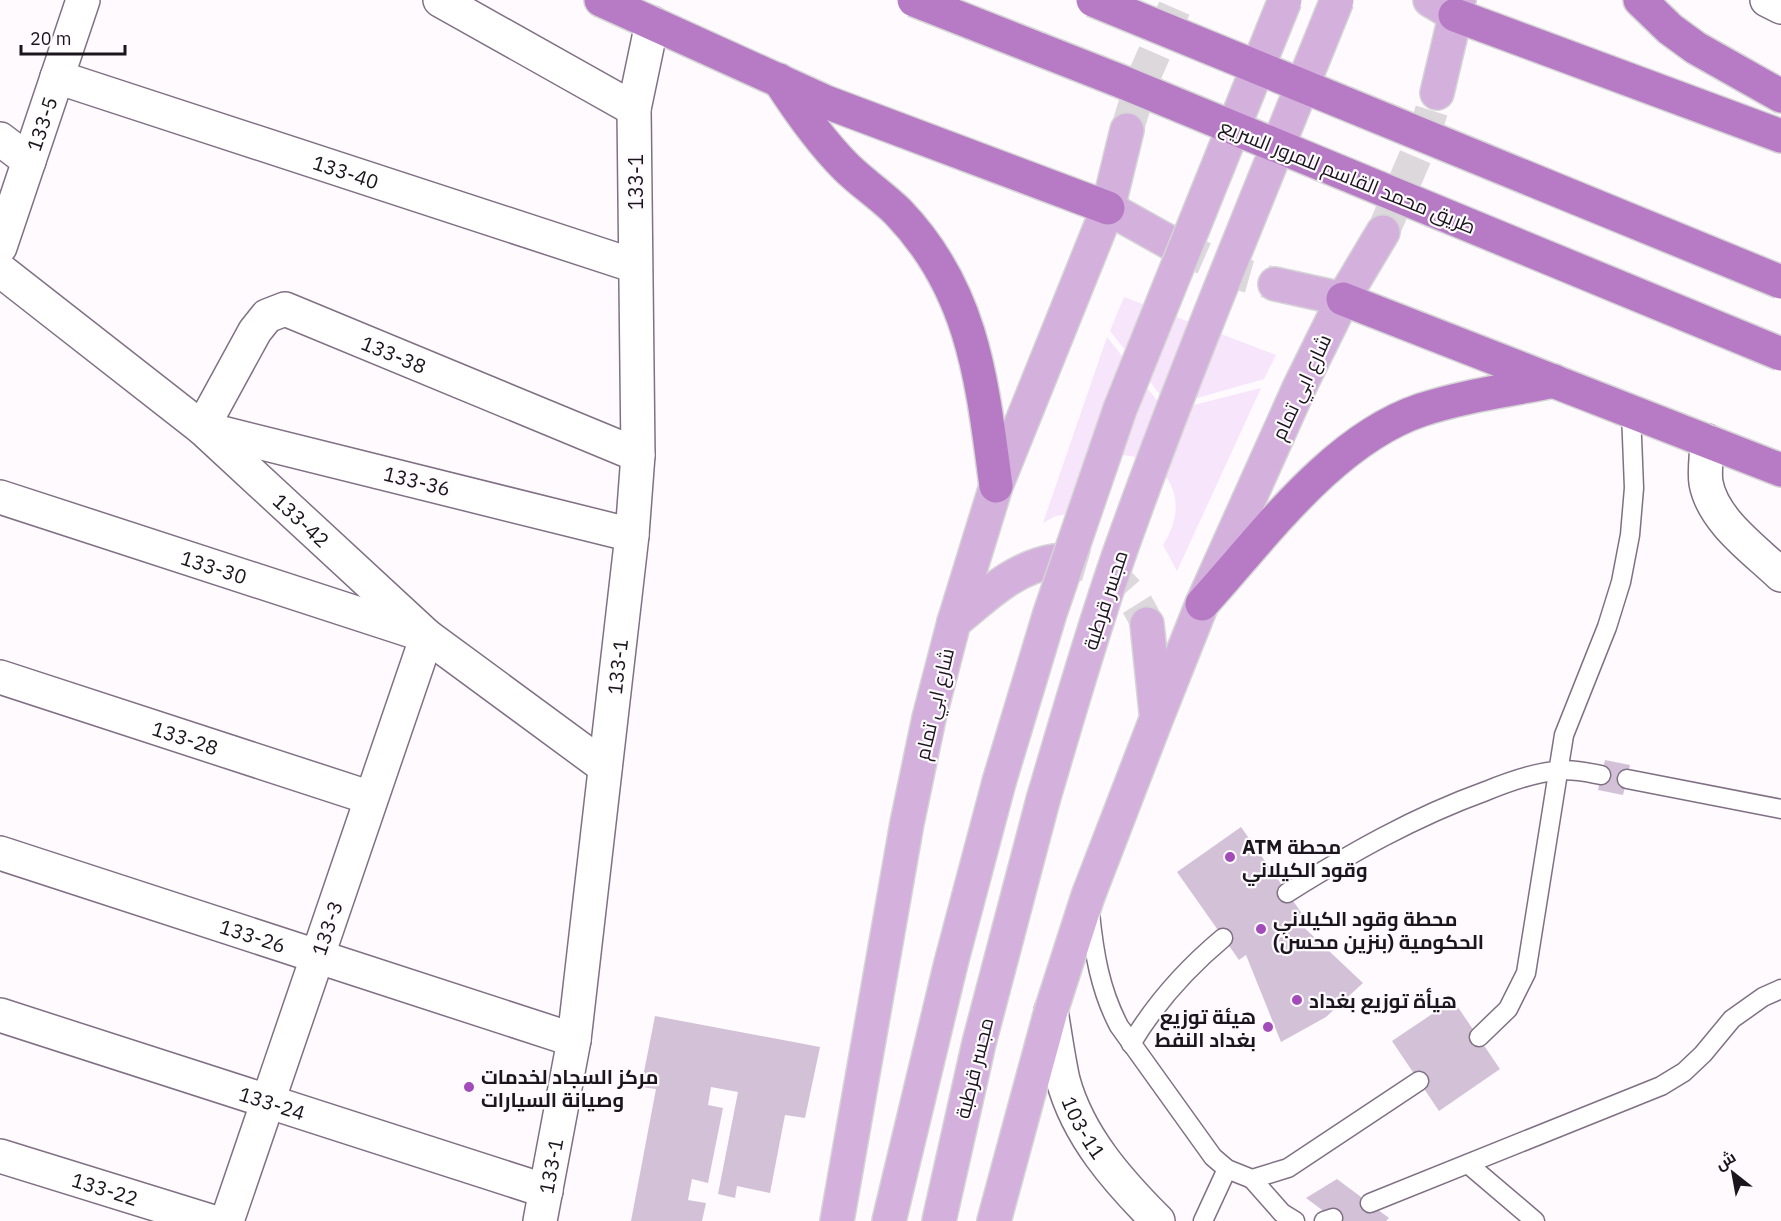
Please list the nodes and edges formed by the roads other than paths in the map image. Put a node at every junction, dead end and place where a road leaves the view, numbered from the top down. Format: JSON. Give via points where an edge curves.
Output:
{"nodes":[{"id":1,"x":82,"y":0,"type":"edge"},
{"id":2,"x":440,"y":0,"type":"edge"},
{"id":3,"x":601,"y":0,"type":"edge"},
{"id":4,"x":914,"y":0,"type":"edge"},
{"id":5,"x":1093,"y":0,"type":"edge"},
{"id":6,"x":1285,"y":0,"type":"edge"},
{"id":7,"x":1337,"y":0,"type":"edge"},
{"id":8,"x":1640,"y":0,"type":"edge"},
{"id":9,"x":1767,"y":0,"type":"edge"},
{"id":10,"x":1448,"y":5,"type":"edge"},
{"id":11,"x":1781,"y":7,"type":"edge"},
{"id":12,"x":652,"y":23,"type":"junction"},
{"id":13,"x":57,"y":77,"type":"junction"},
{"id":14,"x":779,"y":80,"type":"junction"},
{"id":15,"x":1437,"y":93,"type":"tunnel mouth"},
{"id":16,"x":1781,"y":96,"type":"edge"},
{"id":17,"x":634,"y":109,"type":"junction"},
{"id":18,"x":1127,"y":130,"type":"tunnel mouth"},
{"id":19,"x":1781,"y":136,"type":"edge"},
{"id":20,"x":0,"y":139,"type":"edge"},
{"id":21,"x":29,"y":161,"type":"junction"},
{"id":22,"x":1108,"y":208,"type":"junction"},
{"id":23,"x":1383,"y":232,"type":"tunnel mouth"},
{"id":24,"x":1174,"y":245,"type":"tunnel mouth"},
{"id":25,"x":0,"y":247,"type":"edge"},
{"id":26,"x":635,"y":266,"type":"junction"},
{"id":27,"x":0,"y":270,"type":"edge"},
{"id":28,"x":1781,"y":282,"type":"edge"},
{"id":29,"x":1275,"y":284,"type":"tunnel mouth"},
{"id":30,"x":1343,"y":299,"type":"junction"},
{"id":31,"x":1781,"y":354,"type":"edge"},
{"id":32,"x":1554,"y":381,"type":"junction"},
{"id":33,"x":1631,"y":412,"type":"junction"},
{"id":34,"x":202,"y":428,"type":"junction"},
{"id":35,"x":1707,"y":441,"type":"junction"},
{"id":36,"x":638,"y":455,"type":"junction"},
{"id":37,"x":1781,"y":470,"type":"edge"},
{"id":38,"x":996,"y":486,"type":"junction"},
{"id":39,"x":0,"y":497,"type":"edge"},
{"id":40,"x":632,"y":535,"type":"junction"},
{"id":41,"x":1054,"y":561,"type":"tunnel mouth"},
{"id":42,"x":1781,"y":575,"type":"edge"},
{"id":43,"x":1202,"y":604,"type":"junction"},
{"id":44,"x":954,"y":622,"type":"junction"},
{"id":45,"x":1147,"y":624,"type":"tunnel mouth"},
{"id":46,"x":427,"y":636,"type":"junction"},
{"id":47,"x":0,"y":677,"type":"edge"},
{"id":48,"x":1156,"y":717,"type":"junction"},
{"id":49,"x":605,"y":767,"type":"junction"},
{"id":50,"x":1557,"y":771,"type":"junction"},
{"id":51,"x":1601,"y":775,"type":"dead end"},
{"id":52,"x":1627,"y":779,"type":"dead end"},
{"id":53,"x":371,"y":798,"type":"junction"},
{"id":54,"x":1781,"y":809,"type":"edge"},
{"id":55,"x":0,"y":853,"type":"edge"},
{"id":56,"x":1287,"y":893,"type":"dead end"},
{"id":57,"x":1088,"y":896,"type":"junction"},
{"id":58,"x":1223,"y":938,"type":"dead end"},
{"id":59,"x":317,"y":957,"type":"junction"},
{"id":60,"x":1781,"y":989,"type":"edge"},
{"id":61,"x":1051,"y":1011,"type":"junction"},
{"id":62,"x":0,"y":1015,"type":"edge"},
{"id":63,"x":1479,"y":1037,"type":"dead end"},
{"id":64,"x":574,"y":1040,"type":"junction"},
{"id":65,"x":1131,"y":1044,"type":"junction"},
{"id":66,"x":1419,"y":1081,"type":"dead end"},
{"id":67,"x":268,"y":1101,"type":"junction"},
{"id":68,"x":0,"y":1156,"type":"edge"},
{"id":69,"x":1468,"y":1164,"type":"junction"},
{"id":70,"x":1227,"y":1169,"type":"junction"},
{"id":71,"x":1252,"y":1179,"type":"junction"},
{"id":72,"x":1370,"y":1203,"type":"dead end"},
{"id":73,"x":543,"y":1206,"type":"edge"},
{"id":74,"x":210,"y":1221,"type":"edge"},
{"id":75,"x":227,"y":1221,"type":"edge"},
{"id":76,"x":837,"y":1221,"type":"edge"},
{"id":77,"x":889,"y":1221,"type":"edge"},
{"id":78,"x":939,"y":1221,"type":"edge"},
{"id":79,"x":994,"y":1221,"type":"edge"},
{"id":80,"x":1158,"y":1221,"type":"edge"},
{"id":81,"x":1203,"y":1221,"type":"edge"},
{"id":82,"x":1295,"y":1221,"type":"edge"},
{"id":83,"x":1535,"y":1221,"type":"edge"}],
"edges":[{"from":1,"to":13,"type":"street","name":"133-5"},
{"from":2,"to":17,"type":"street"},
{"from":3,"to":12,"type":"highway"},
{"from":4,"to":31,"type":"highway","name":"طريق محمد القاسم للمرور السريع","bridge":true},
{"from":5,"to":28,"type":"highway","bridge":true},
{"from":6,"to":77,"type":"main road","bridge":true,"via":[[1120,409],[1050,613],[999,782],[951,963]]},
{"from":7,"to":78,"type":"main road","name":"مجسر قرطبة","bridge":true,"via":[[1137,505],[1080,675],[979,1043]]},
{"from":8,"to":16,"type":"highway","via":[[1696,48]]},
{"from":9,"to":11,"type":"street"},
{"from":10,"to":15,"type":"main road"},
{"from":10,"to":19,"type":"highway"},
{"from":12,"to":14,"type":"highway"},
{"from":12,"to":17,"type":"street","name":"133-1"},
{"from":13,"to":21,"type":"street","name":"133-5"},
{"from":13,"to":26,"type":"street","name":"133-40"},
{"from":14,"to":22,"type":"highway"},
{"from":14,"to":38,"type":"highway","via":[[821,140],[922,240],[951,287],[964,315],[980,374]]},
{"from":17,"to":26,"type":"street","name":"133-1"},
{"from":18,"to":22,"type":"main road","name":"شارع ابي تمام"},
{"from":20,"to":21,"type":"street"},
{"from":21,"to":25,"type":"street","name":"133-5"},
{"from":22,"to":24,"type":"main road"},
{"from":22,"to":38,"type":"main road","name":"شارع ابي تمام"},
{"from":23,"to":30,"type":"main road","name":"شارع ابي تمام"},
{"from":26,"to":36,"type":"street","name":"133-1"},
{"from":27,"to":34,"type":"street","name":"133-42"},
{"from":29,"to":30,"type":"main road"},
{"from":30,"to":32,"type":"highway"},
{"from":30,"to":43,"type":"main road","name":"شارع ابي تمام"},
{"from":32,"to":33,"type":"highway"},
{"from":32,"to":43,"type":"highway","via":[[1428,408],[1366,437],[1320,473]]},
{"from":33,"to":35,"type":"highway"},
{"from":33,"to":50,"type":"lane","via":[[1634,488],[1621,582],[1570,717]]},
{"from":34,"to":36,"type":"street","name":"133-38","via":[[255,331],[267,316],[285,309]]},
{"from":34,"to":40,"type":"street","name":"133-36"},
{"from":34,"to":46,"type":"street","name":"133-42"},
{"from":35,"to":37,"type":"highway"},
{"from":35,"to":42,"type":"street","via":[[1706,482],[1712,498],[1730,525]]},
{"from":36,"to":40,"type":"street","name":"133-1"},
{"from":38,"to":44,"type":"main road","name":"شارع ابي تمام"},
{"from":39,"to":46,"type":"street","name":"133-30"},
{"from":40,"to":49,"type":"street","name":"133-1"},
{"from":41,"to":44,"type":"main road","via":[[1017,572]]},
{"from":43,"to":48,"type":"main road","name":"شارع ابي تمام"},
{"from":44,"to":76,"type":"main road","name":"شارع ابي تمام","via":[[907,823]]},
{"from":45,"to":48,"type":"main road"},
{"from":46,"to":49,"type":"street","name":"133-42"},
{"from":46,"to":53,"type":"street","name":"133-3"},
{"from":47,"to":53,"type":"street","name":"133-28"},
{"from":48,"to":57,"type":"main road","name":"شارع ابي تمام"},
{"from":49,"to":64,"type":"street","name":"133-1"},
{"from":50,"to":51,"type":"lane"},
{"from":50,"to":56,"type":"lane","via":[[1505,784],[1416,818]]},
{"from":50,"to":63,"type":"lane","via":[[1526,973],[1508,1009]]},
{"from":52,"to":54,"type":"lane"},
{"from":53,"to":59,"type":"street","name":"133-3"},
{"from":55,"to":59,"type":"street","name":"133-26"},
{"from":57,"to":61,"type":"main road","name":"شارع ابي تمام"},
{"from":57,"to":65,"type":"lane","via":[[1102,988]]},
{"from":58,"to":65,"type":"lane","via":[[1169,990]]},
{"from":59,"to":64,"type":"street","name":"133-26"},
{"from":59,"to":67,"type":"street","name":"133-3"},
{"from":60,"to":69,"type":"lane","via":[[1732,1019],[1703,1054],[1662,1086]]},
{"from":61,"to":79,"type":"main road","name":"شارع ابي تمام"},
{"from":61,"to":80,"type":"street","name":"103-11","via":[[1064,1080],[1086,1135]]},
{"from":62,"to":67,"type":"street","name":"133-24"},
{"from":64,"to":73,"type":"street","name":"133-1"},
{"from":65,"to":70,"type":"lane","via":[[1213,1157]]},
{"from":66,"to":71,"type":"lane","via":[[1288,1168]]},
{"from":67,"to":73,"type":"street","name":"133-24"},
{"from":67,"to":75,"type":"street","name":"133-3"},
{"from":68,"to":74,"type":"street","name":"133-22"},
{"from":69,"to":72,"type":"lane"},
{"from":69,"to":83,"type":"lane"},
{"from":70,"to":71,"type":"lane"},
{"from":70,"to":81,"type":"lane"},
{"from":71,"to":82,"type":"lane","via":[[1282,1213]]}]}
